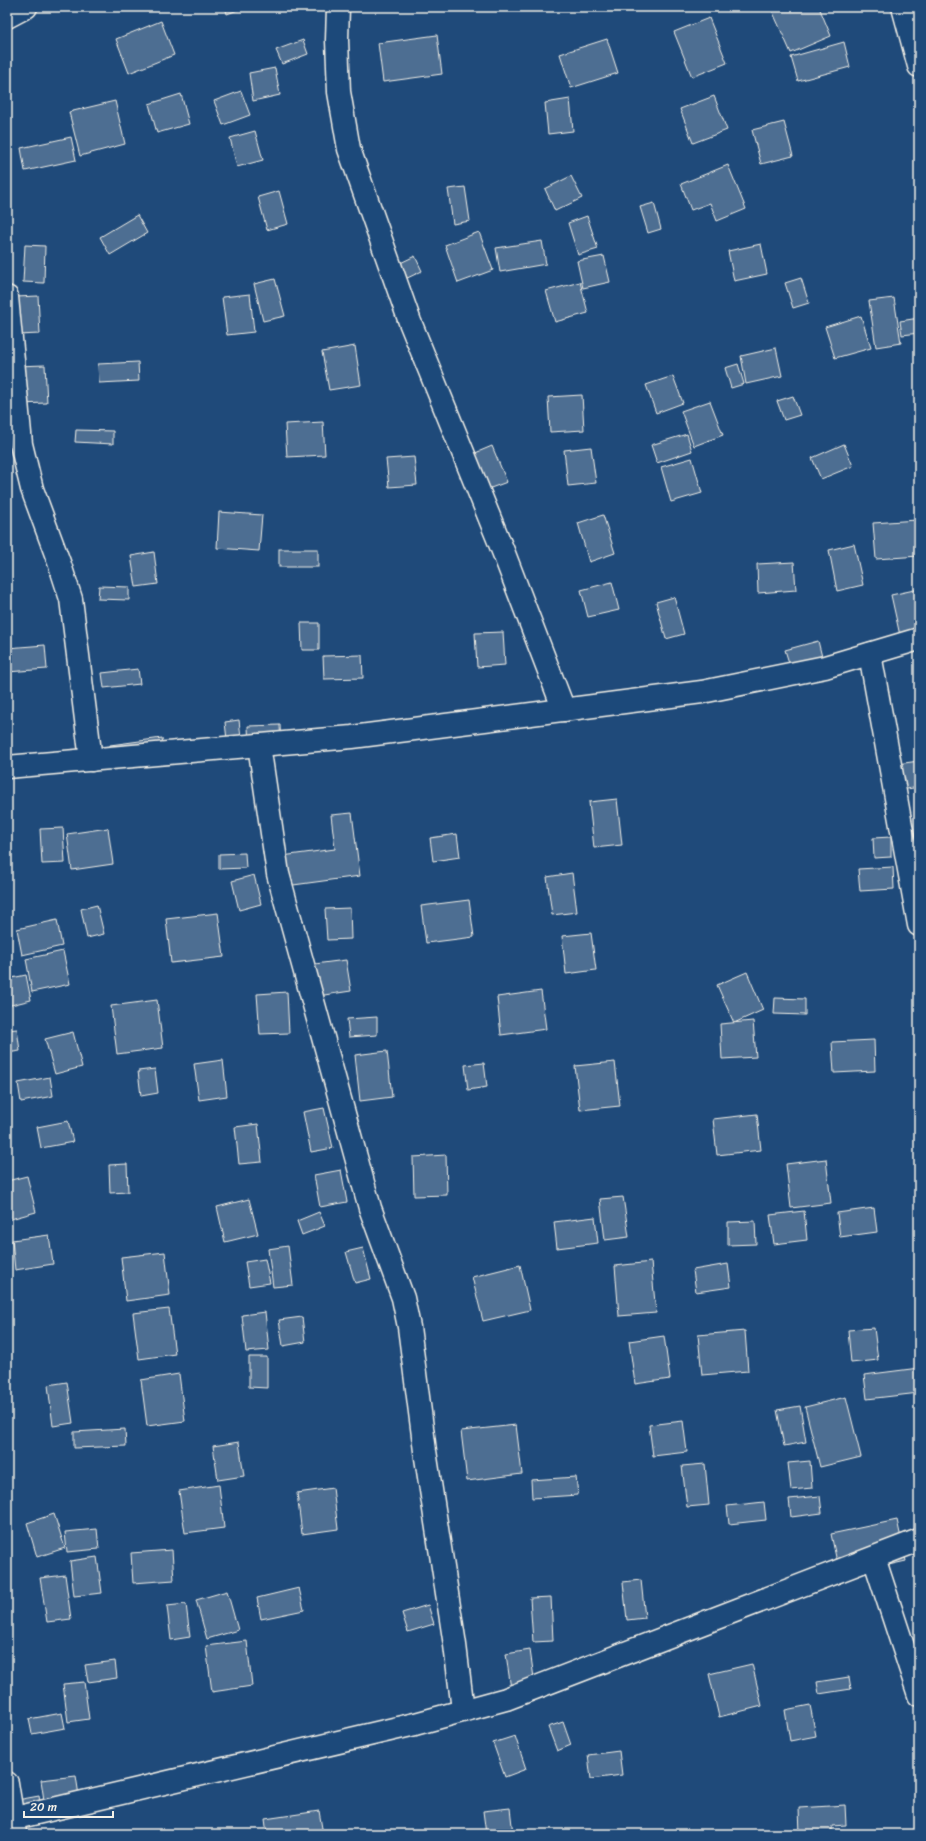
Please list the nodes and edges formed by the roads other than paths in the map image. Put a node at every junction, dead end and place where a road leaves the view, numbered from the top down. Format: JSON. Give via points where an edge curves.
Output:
{"nodes":[{"id":1,"x":26,"y":7,"type":"edge"},
{"id":2,"x":338,"y":7,"type":"edge"},
{"id":3,"x":903,"y":7,"type":"edge"},
{"id":4,"x":7,"y":16,"type":"edge"},
{"id":5,"x":919,"y":66,"type":"edge"},
{"id":6,"x":7,"y":297,"type":"edge"},
{"id":7,"x":919,"y":639,"type":"edge"},
{"id":8,"x":870,"y":654,"type":"junction"},
{"id":9,"x":564,"y":710,"type":"junction"},
{"id":10,"x":259,"y":745,"type":"junction"},
{"id":11,"x":91,"y":760,"type":"junction"},
{"id":12,"x":7,"y":767,"type":"edge"},
{"id":13,"x":919,"y":925,"type":"edge"},
{"id":14,"x":919,"y":1540,"type":"edge"},
{"id":15,"x":874,"y":1558,"type":"junction"},
{"id":16,"x":919,"y":1695,"type":"edge"},
{"id":17,"x":463,"y":1710,"type":"junction"},
{"id":18,"x":7,"y":1783,"type":"edge"},
{"id":19,"x":13,"y":1827,"type":"edge"}],
"edges":[{"from":1,"to":4,"type":"street"},
{"from":2,"to":9,"type":"street","via":[[339,92],[349,148],[410,322]]},
{"from":3,"to":5,"type":"street"},
{"from":6,"to":11,"type":"street","via":[[21,444],[32,489],[71,598]]},
{"from":7,"to":8,"type":"street"},
{"from":8,"to":9,"type":"street","via":[[825,667],[702,692]]},
{"from":8,"to":13,"type":"street"},
{"from":9,"to":10,"type":"street","via":[[352,737]]},
{"from":10,"to":11,"type":"street"},
{"from":10,"to":17,"type":"street","via":[[278,874],[370,1208],[403,1298]]},
{"from":11,"to":12,"type":"street"},
{"from":14,"to":15,"type":"street"},
{"from":15,"to":16,"type":"street"},
{"from":15,"to":17,"type":"street","via":[[506,1699]]},
{"from":17,"to":19,"type":"street"},
{"from":18,"to":19,"type":"street"}]}
